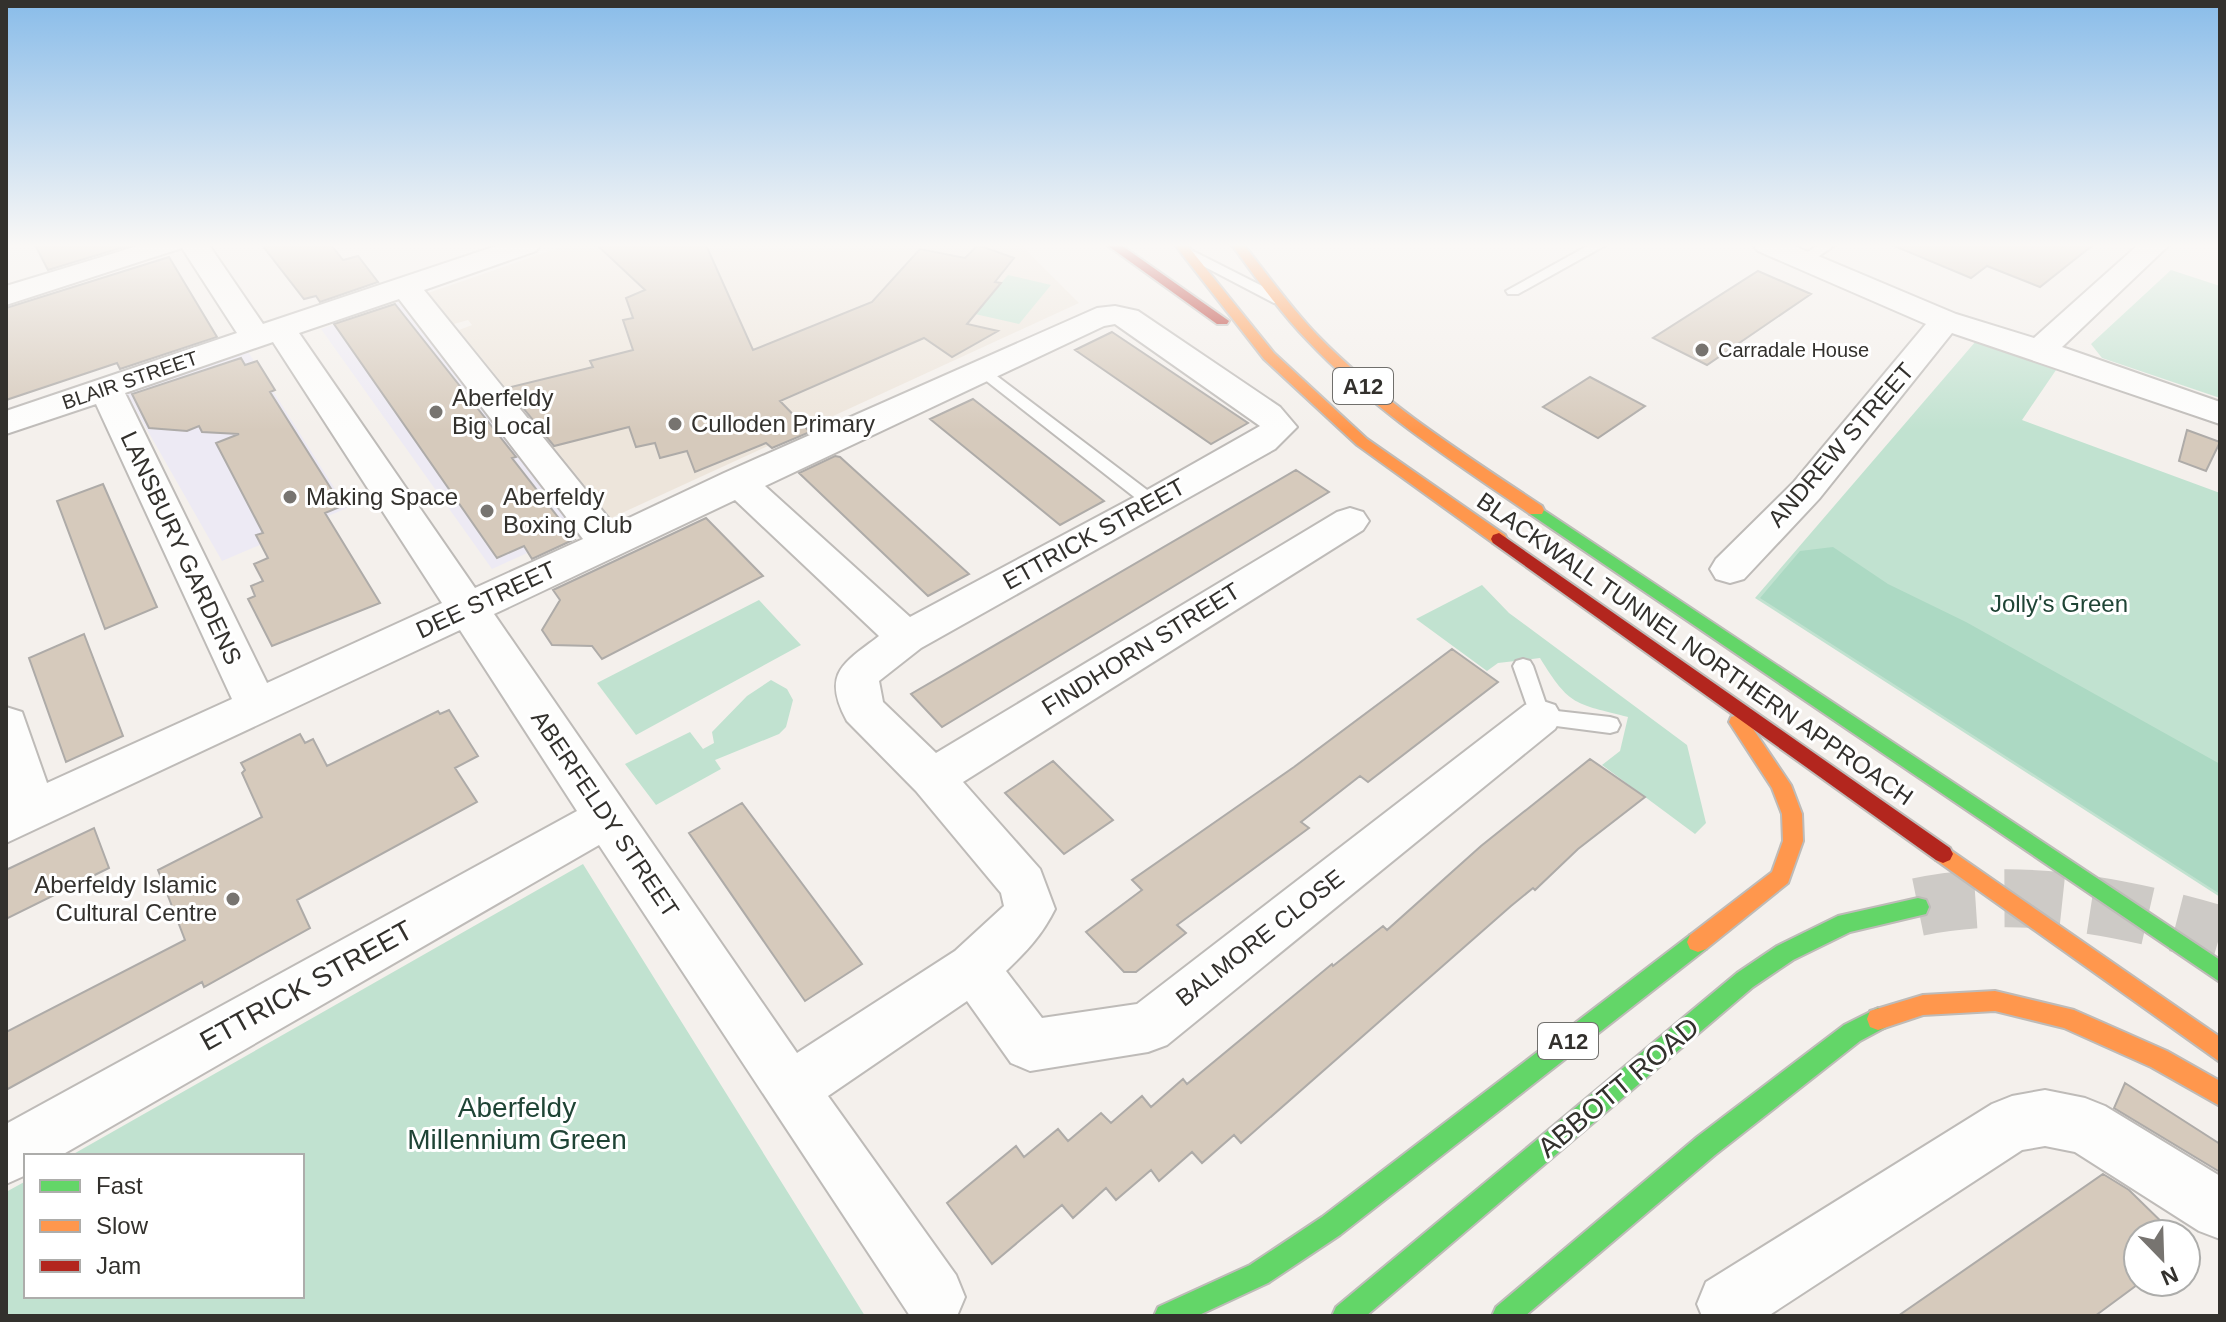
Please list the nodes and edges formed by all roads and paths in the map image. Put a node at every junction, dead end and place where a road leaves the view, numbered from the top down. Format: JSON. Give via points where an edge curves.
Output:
{"nodes":[{"id":1,"x":246,"y":307,"type":"edge"},
{"id":2,"x":345,"y":307,"type":"edge"},
{"id":3,"x":421,"y":307,"type":"edge"},
{"id":4,"x":1202,"y":307,"type":"edge"},
{"id":5,"x":1230,"y":307,"type":"edge"},
{"id":6,"x":1285,"y":307,"type":"edge"},
{"id":7,"x":1918,"y":307,"type":"edge"},
{"id":8,"x":2087,"y":307,"type":"edge"},
{"id":9,"x":1945,"y":321,"type":"junction"},
{"id":10,"x":268,"y":333,"type":"junction"},
{"id":11,"x":2040,"y":350,"type":"junction"},
{"id":12,"x":1269,"y":356,"type":"junction"},
{"id":13,"x":981,"y":369,"type":"junction"},
{"id":14,"x":106,"y":388,"type":"junction"},
{"id":15,"x":2220,"y":414,"type":"edge"},
{"id":16,"x":6,"y":423,"type":"edge"},
{"id":17,"x":1280,"y":427,"type":"joint"},
{"id":18,"x":737,"y":481,"type":"junction"},
{"id":19,"x":1153,"y":503,"type":"junction"},
{"id":20,"x":1350,"y":521,"type":"dead end"},
{"id":21,"x":607,"y":543,"type":"junction"},
{"id":22,"x":1730,"y":569,"type":"dead end"},
{"id":23,"x":467,"y":609,"type":"junction"},
{"id":24,"x":906,"y":637,"type":"junction"},
{"id":25,"x":1523,"y":666,"type":"dead end"},
{"id":26,"x":1706,"y":686,"type":"junction"},
{"id":27,"x":257,"y":707,"type":"junction"},
{"id":28,"x":1540,"y":717,"type":"junction"},
{"id":29,"x":6,"y":724,"type":"edge"},
{"id":30,"x":1610,"y":725,"type":"dead end"},
{"id":31,"x":932,"y":778,"type":"junction"},
{"id":32,"x":19,"y":817,"type":"edge"},
{"id":33,"x":607,"y":817,"type":"junction"},
{"id":34,"x":1918,"y":907,"type":"tunnel mouth"},
{"id":35,"x":973,"y":968,"type":"junction"},
{"id":36,"x":2220,"y":972,"type":"edge"},
{"id":37,"x":2220,"y":1051,"type":"edge"},
{"id":38,"x":790,"y":1089,"type":"junction"},
{"id":39,"x":2220,"y":1094,"type":"edge"},
{"id":40,"x":6,"y":1155,"type":"edge"},
{"id":41,"x":2220,"y":1210,"type":"edge"},
{"id":42,"x":934,"y":1297,"type":"dead end"},
{"id":43,"x":1725,"y":1312,"type":"edge"},
{"id":44,"x":1167,"y":1316,"type":"edge"},
{"id":45,"x":1345,"y":1316,"type":"edge"},
{"id":46,"x":1505,"y":1316,"type":"edge"}],
"edges":[{"from":1,"to":10,"type":"street","name":"ABERFELDY STREET"},
{"from":2,"to":10,"type":"street","name":"BLAIR STREET"},
{"from":3,"to":21,"type":"street"},
{"from":4,"to":12,"type":"main road","number":"A12"},
{"from":5,"to":12,"type":"main road","name":"BLACKWALL TUNNEL NORTHERN APPROACH","number":"A12"},
{"from":6,"to":36,"type":"main road","name":"BLACKWALL TUNNEL NORTHERN APPROACH","number":"A12","via":[[1357,381],[1418,430]]},
{"from":7,"to":9,"type":"street"},
{"from":8,"to":11,"type":"street"},
{"from":9,"to":11,"type":"street"},
{"from":9,"to":22,"type":"street","name":"ANDREW STREET","via":[[1806,491]]},
{"from":10,"to":14,"type":"street","name":"BLAIR STREET"},
{"from":10,"to":23,"type":"street","name":"ABERFELDY STREET"},
{"from":11,"to":15,"type":"street"},
{"from":12,"to":26,"type":"main road","name":"BLACKWALL TUNNEL NORTHERN APPROACH","number":"A12","via":[[1362,442]]},
{"from":13,"to":17,"type":"street","name":"DEE STREET","via":[[1097,317],[1115,315],[1127,318]]},
{"from":13,"to":18,"type":"street","name":"DEE STREET"},
{"from":13,"to":19,"type":"lane"},
{"from":14,"to":16,"type":"street","name":"BLAIR STREET"},
{"from":14,"to":27,"type":"street","name":"LANSBURY GARDENS"},
{"from":17,"to":19,"type":"street","name":"ETTRICK STREET"},
{"from":18,"to":21,"type":"street","name":"DEE STREET"},
{"from":18,"to":24,"type":"street"},
{"from":19,"to":24,"type":"street","name":"ETTRICK STREET"},
{"from":20,"to":31,"type":"street","name":"FINDHORN STREET"},
{"from":21,"to":23,"type":"street","name":"DEE STREET"},
{"from":23,"to":27,"type":"street","name":"DEE STREET"},
{"from":23,"to":33,"type":"street","name":"ABERFELDY STREET"},
{"from":24,"to":31,"type":"street","name":"ETTRICK STREET","via":[[857,676],[862,709]]},
{"from":25,"to":28,"type":"lane"},
{"from":26,"to":37,"type":"main road","name":"BLACKWALL TUNNEL NORTHERN APPROACH","number":"A12"},
{"from":26,"to":44,"type":"main road","number":"A12","via":[[1757,747],[1787,802],[1794,828],[1781,877],[1331,1226],[1259,1274]]},
{"from":27,"to":32,"type":"street","name":"DEE STREET"},
{"from":28,"to":30,"type":"lane"},
{"from":28,"to":35,"type":"street","name":"BALMORE CLOSE","via":[[1148,1027],[1030,1045]]},
{"from":29,"to":32,"type":"street"},
{"from":31,"to":35,"type":"street","via":[[1023,884],[1030,909],[1018,928]]},
{"from":33,"to":38,"type":"street","name":"ABERFELDY STREET"},
{"from":33,"to":40,"type":"street","name":"ETTRICK STREET"},
{"from":34,"to":45,"type":"main road","name":"ABBOTT ROAD","via":[[1846,923],[1745,980]]},
{"from":35,"to":38,"type":"street"},
{"from":38,"to":42,"type":"street","name":"ABERFELDY STREET"},
{"from":39,"to":46,"type":"main road","via":[[2159,1059],[2038,1011],[1995,1001],[1923,1005],[1887,1014],[1852,1033],[1706,1146]]},
{"from":41,"to":43,"type":"street","via":[[2085,1126],[2045,1118],[2012,1124]]}]}
